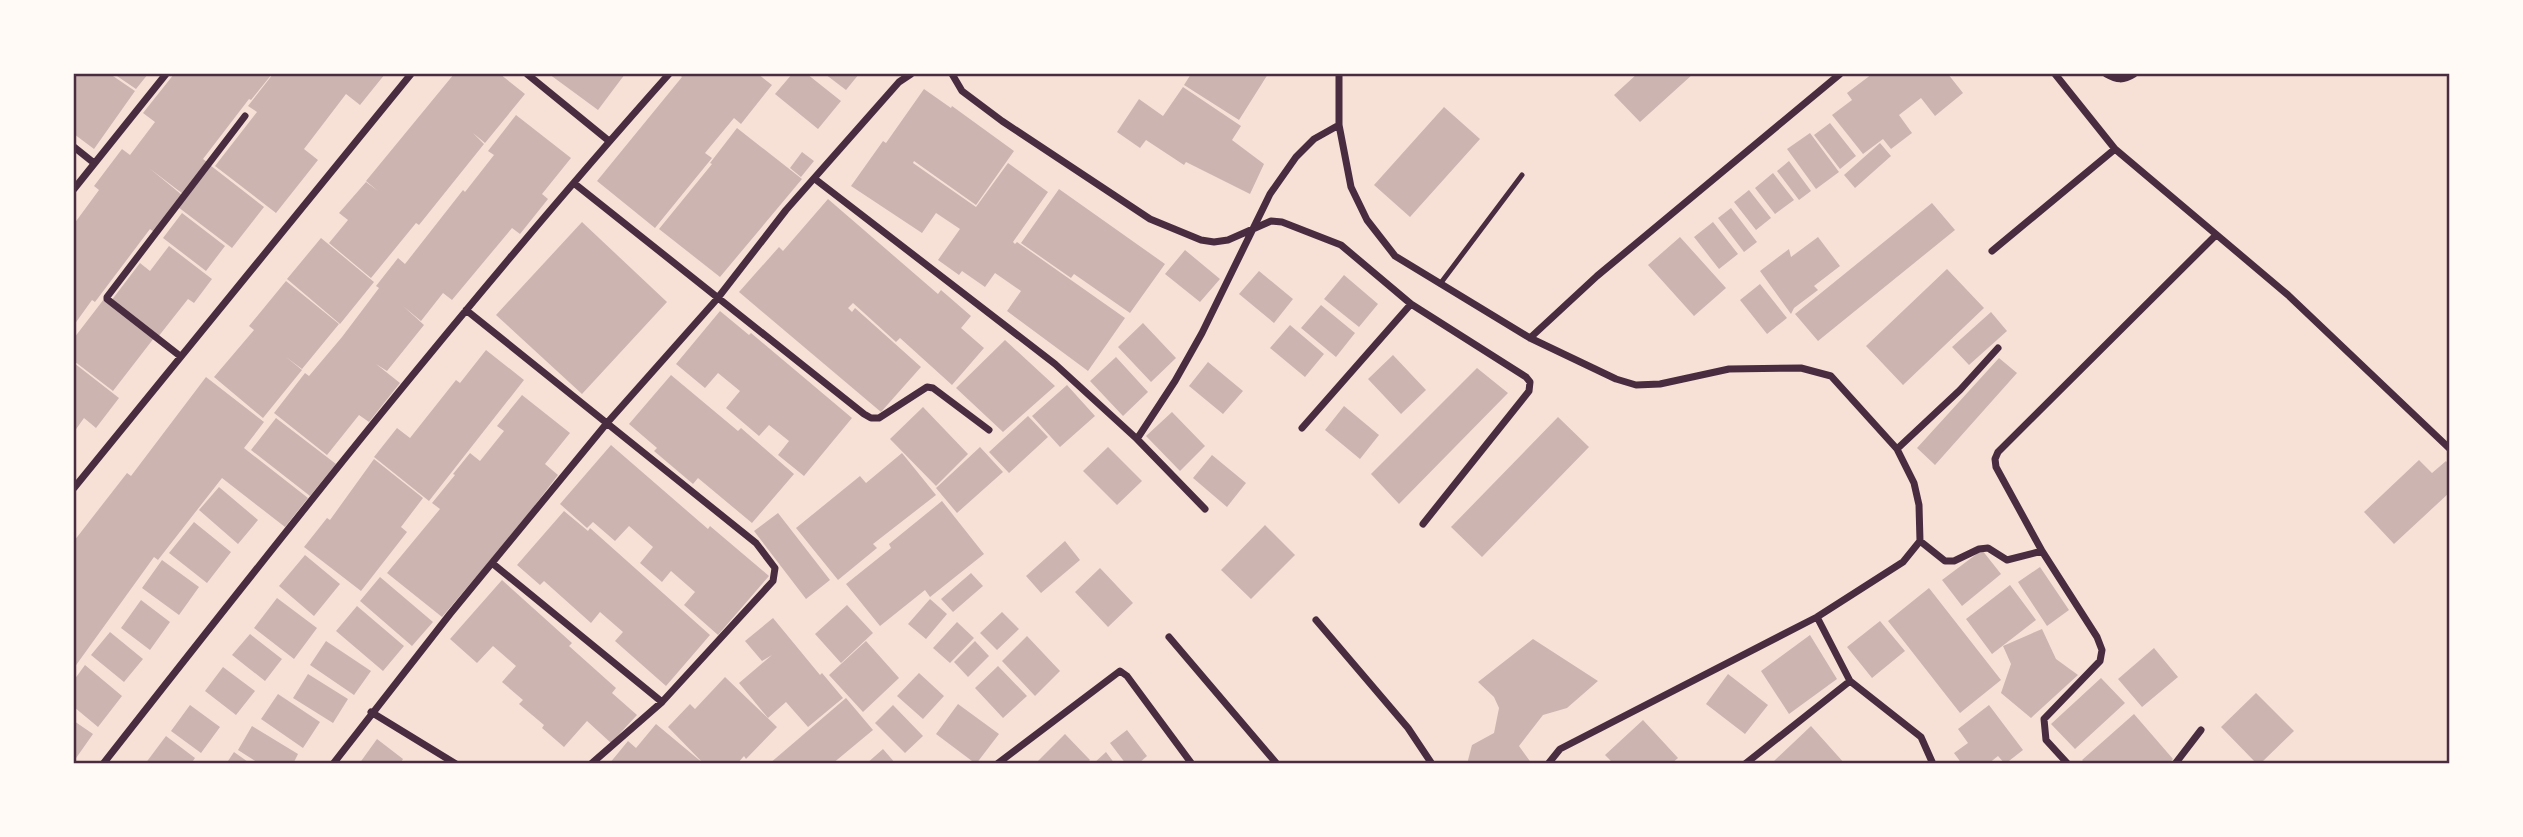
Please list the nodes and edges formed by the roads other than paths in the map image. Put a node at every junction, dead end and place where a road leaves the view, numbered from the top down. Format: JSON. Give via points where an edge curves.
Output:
{"nodes":[{"id":1,"x":166,"y":74,"type":"edge"},
{"id":2,"x":411,"y":74,"type":"edge"},
{"id":3,"x":527,"y":74,"type":"edge"},
{"id":4,"x":668,"y":74,"type":"edge"},
{"id":5,"x":911,"y":74,"type":"edge"},
{"id":6,"x":952,"y":74,"type":"edge"},
{"id":7,"x":1339,"y":74,"type":"edge"},
{"id":8,"x":1840,"y":74,"type":"edge"},
{"id":9,"x":2055,"y":74,"type":"edge"},
{"id":10,"x":2106,"y":74,"type":"edge"},
{"id":11,"x":2134,"y":74,"type":"edge"},
{"id":12,"x":245,"y":116,"type":"dead end"},
{"id":13,"x":1339,"y":125,"type":"junction"},
{"id":14,"x":609,"y":141,"type":"junction"},
{"id":15,"x":74,"y":147,"type":"edge"},
{"id":16,"x":2115,"y":149,"type":"junction"},
{"id":17,"x":94,"y":163,"type":"junction"},
{"id":18,"x":1522,"y":175,"type":"dead end"},
{"id":19,"x":815,"y":179,"type":"junction"},
{"id":20,"x":575,"y":184,"type":"junction"},
{"id":21,"x":74,"y":190,"type":"edge"},
{"id":22,"x":1255,"y":227,"type":"junction"},
{"id":23,"x":2215,"y":236,"type":"junction"},
{"id":24,"x":1993,"y":251,"type":"dead end"},
{"id":25,"x":1440,"y":284,"type":"junction"},
{"id":26,"x":717,"y":299,"type":"junction"},
{"id":27,"x":1411,"y":304,"type":"junction"},
{"id":28,"x":466,"y":310,"type":"junction"},
{"id":29,"x":1530,"y":338,"type":"junction"},
{"id":30,"x":1998,"y":348,"type":"dead end"},
{"id":31,"x":180,"y":356,"type":"junction"},
{"id":32,"x":607,"y":423,"type":"junction"},
{"id":33,"x":1302,"y":428,"type":"dead end"},
{"id":34,"x":989,"y":430,"type":"dead end"},
{"id":35,"x":1137,"y":439,"type":"junction"},
{"id":36,"x":1897,"y":449,"type":"junction"},
{"id":37,"x":2449,"y":449,"type":"edge"},
{"id":38,"x":74,"y":488,"type":"edge"},
{"id":39,"x":1205,"y":509,"type":"dead end"},
{"id":40,"x":1423,"y":524,"type":"dead end"},
{"id":41,"x":1920,"y":541,"type":"junction"},
{"id":42,"x":2042,"y":551,"type":"junction"},
{"id":43,"x":492,"y":563,"type":"junction"},
{"id":44,"x":1817,"y":617,"type":"junction"},
{"id":45,"x":1316,"y":620,"type":"dead end"},
{"id":46,"x":1170,"y":637,"type":"dead end"},
{"id":47,"x":1850,"y":681,"type":"junction"},
{"id":48,"x":662,"y":702,"type":"junction"},
{"id":49,"x":371,"y":712,"type":"junction"},
{"id":50,"x":2201,"y":730,"type":"dead end"},
{"id":51,"x":103,"y":764,"type":"edge"},
{"id":52,"x":332,"y":764,"type":"edge"},
{"id":53,"x":456,"y":764,"type":"edge"},
{"id":54,"x":591,"y":764,"type":"edge"},
{"id":55,"x":997,"y":764,"type":"edge"},
{"id":56,"x":1192,"y":764,"type":"edge"},
{"id":57,"x":1277,"y":764,"type":"edge"},
{"id":58,"x":1432,"y":764,"type":"edge"},
{"id":59,"x":1548,"y":764,"type":"edge"},
{"id":60,"x":1745,"y":764,"type":"edge"},
{"id":61,"x":1933,"y":764,"type":"edge"},
{"id":62,"x":2068,"y":764,"type":"edge"},
{"id":63,"x":2175,"y":764,"type":"edge"}],
"edges":[{"from":1,"to":17,"type":"street"},
{"from":2,"to":31,"type":"street"},
{"from":3,"to":14,"type":"street"},
{"from":4,"to":14,"type":"street"},
{"from":5,"to":19,"type":"street"},
{"from":6,"to":22,"type":"street","via":[[962,91],[1002,121],[1150,219],[1214,242]]},
{"from":7,"to":13,"type":"street"},
{"from":8,"to":29,"type":"street","via":[[1597,276]]},
{"from":9,"to":16,"type":"street"},
{"from":10,"to":11,"type":"street","via":[[2115,79]]},
{"from":12,"to":31,"type":"street","via":[[107,297]]},
{"from":13,"to":22,"type":"street","via":[[1314,139],[1296,157],[1270,194]]},
{"from":13,"to":25,"type":"street","via":[[1351,187],[1367,220],[1395,256]]},
{"from":14,"to":20,"type":"street"},
{"from":15,"to":17,"type":"street"},
{"from":16,"to":23,"type":"street"},
{"from":16,"to":24,"type":"street"},
{"from":17,"to":21,"type":"street"},
{"from":18,"to":25,"type":"lane"},
{"from":19,"to":26,"type":"street"},
{"from":19,"to":35,"type":"street","via":[[1055,364]]},
{"from":20,"to":26,"type":"street"},
{"from":20,"to":28,"type":"street"},
{"from":22,"to":27,"type":"street","via":[[1282,222],[1341,245]]},
{"from":22,"to":35,"type":"street","via":[[1175,381]]},
{"from":23,"to":37,"type":"street","via":[[2288,295]]},
{"from":23,"to":42,"type":"street","via":[[1997,452],[1996,467]]},
{"from":25,"to":29,"type":"street"},
{"from":26,"to":32,"type":"street"},
{"from":26,"to":34,"type":"street","via":[[871,418],[879,418],[927,387]]},
{"from":27,"to":33,"type":"street"},
{"from":27,"to":40,"type":"street","via":[[1526,377],[1531,386]]},
{"from":28,"to":32,"type":"street"},
{"from":28,"to":51,"type":"street","via":[[304,507]]},
{"from":29,"to":36,"type":"street","via":[[1636,385],[1729,369],[1801,368],[1831,376]]},
{"from":30,"to":36,"type":"street"},
{"from":31,"to":38,"type":"street"},
{"from":32,"to":43,"type":"street"},
{"from":32,"to":48,"type":"street","via":[[756,543],[776,573]]},
{"from":35,"to":39,"type":"street"},
{"from":36,"to":41,"type":"street","via":[[1914,483]]},
{"from":41,"to":42,"type":"street","via":[[1945,561],[1988,548],[2007,560]]},
{"from":41,"to":44,"type":"street","via":[[1903,562]]},
{"from":42,"to":62,"type":"street","via":[[2102,650],[2100,661],[2044,719],[2046,740]]},
{"from":43,"to":48,"type":"street"},
{"from":43,"to":49,"type":"street"},
{"from":44,"to":47,"type":"street"},
{"from":44,"to":59,"type":"street","via":[[1560,749]]},
{"from":45,"to":58,"type":"street","via":[[1408,728]]},
{"from":46,"to":57,"type":"street"},
{"from":47,"to":60,"type":"street"},
{"from":47,"to":61,"type":"street","via":[[1921,737]]},
{"from":48,"to":54,"type":"street"},
{"from":49,"to":52,"type":"street"},
{"from":49,"to":53,"type":"street"},
{"from":50,"to":63,"type":"street"},
{"from":55,"to":56,"type":"street","via":[[1120,671]]}]}
